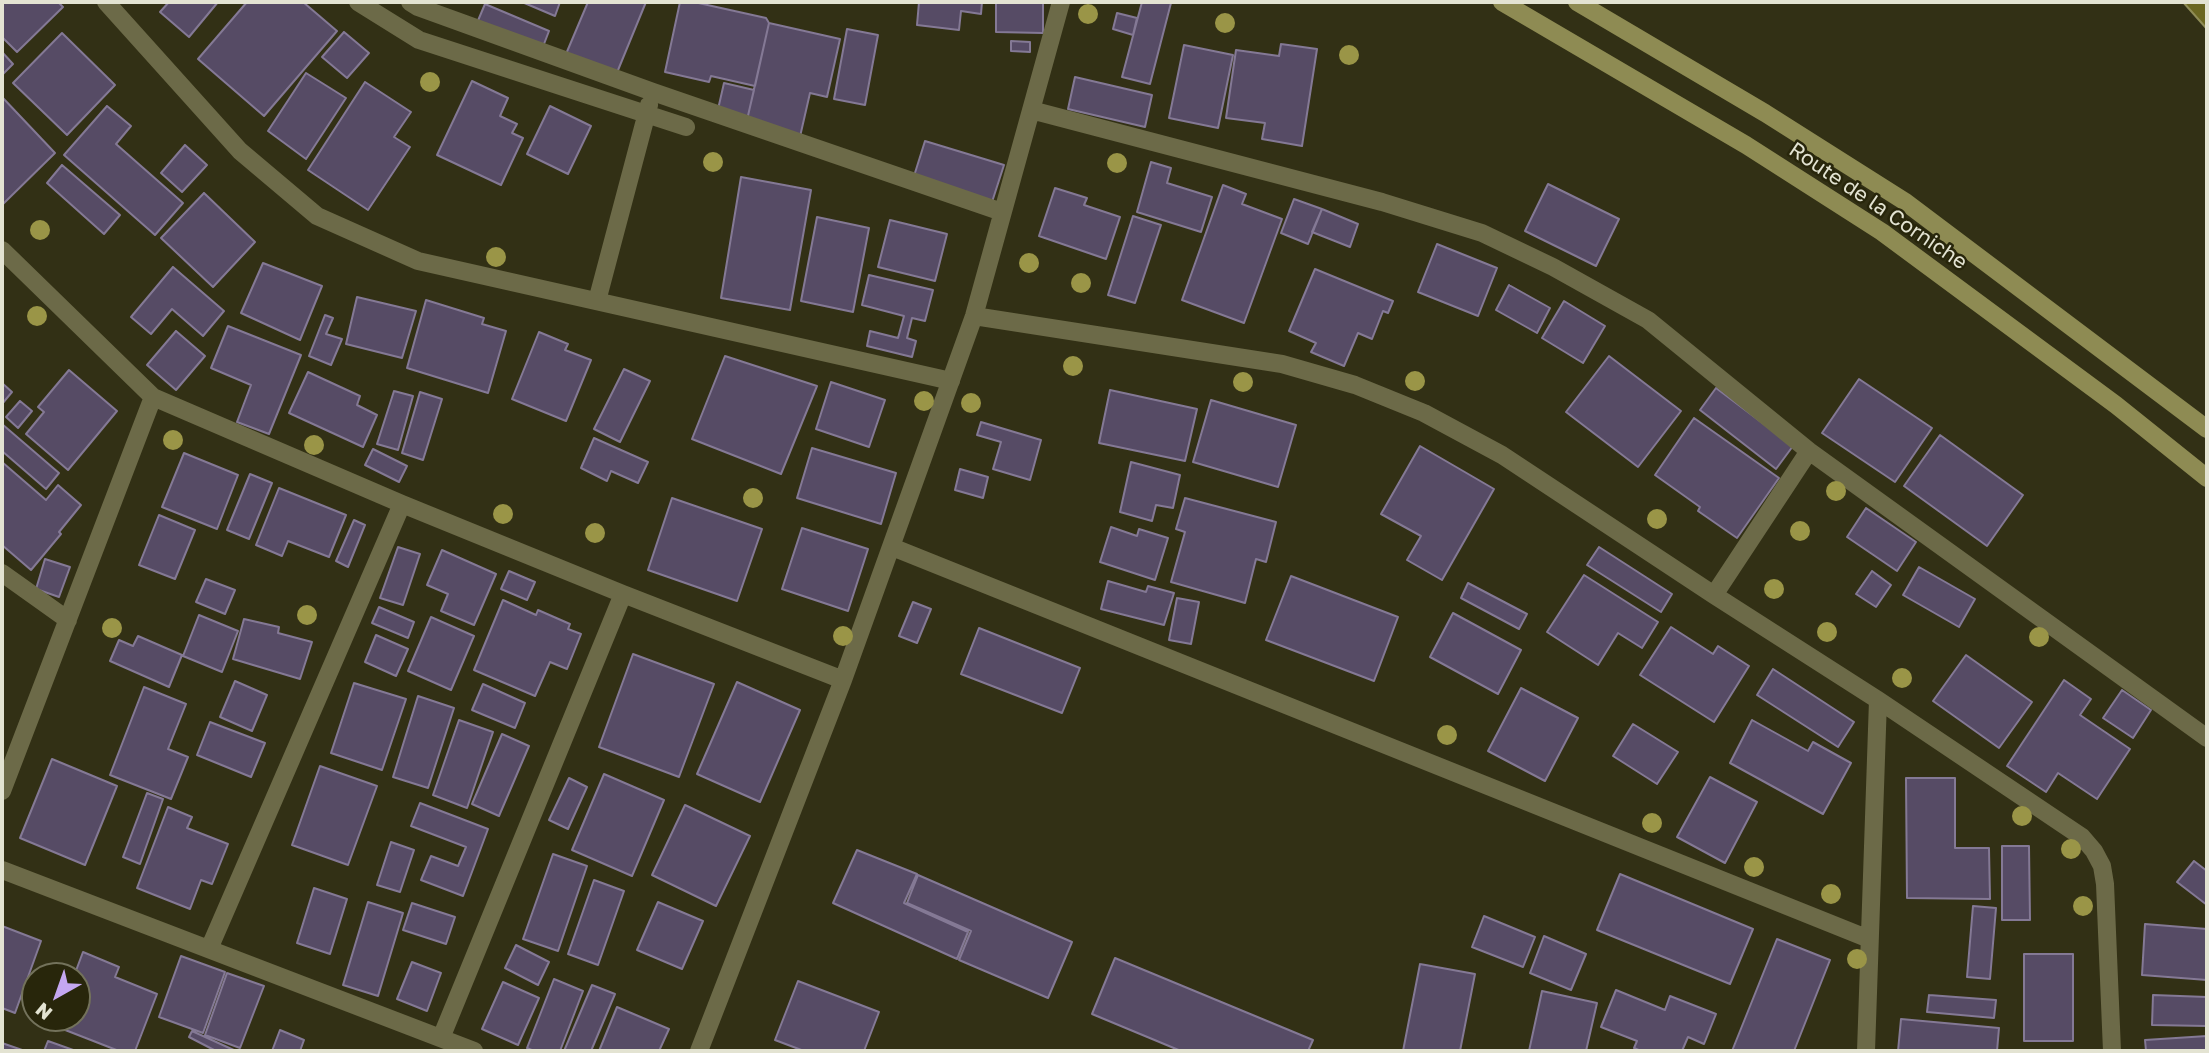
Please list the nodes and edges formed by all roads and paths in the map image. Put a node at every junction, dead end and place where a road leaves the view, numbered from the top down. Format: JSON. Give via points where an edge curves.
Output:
{"nodes":[{"id":1,"x":106,"y":2,"type":"edge"},
{"id":2,"x":358,"y":2,"type":"edge"},
{"id":3,"x":410,"y":2,"type":"edge"},
{"id":4,"x":1061,"y":2,"type":"edge"},
{"id":5,"x":1502,"y":2,"type":"edge"},
{"id":6,"x":1577,"y":2,"type":"edge"},
{"id":7,"x":653,"y":92,"type":"junction"},
{"id":8,"x":1031,"y":110,"type":"junction"},
{"id":9,"x":647,"y":114,"type":"junction"},
{"id":10,"x":685,"y":127,"type":"dead end"},
{"id":11,"x":1002,"y":212,"type":"junction"},
{"id":12,"x":2,"y":250,"type":"edge"},
{"id":13,"x":597,"y":301,"type":"junction"},
{"id":14,"x":974,"y":316,"type":"junction"},
{"id":15,"x":951,"y":381,"type":"junction"},
{"id":16,"x":153,"y":397,"type":"junction"},
{"id":17,"x":2207,"y":429,"type":"edge"},
{"id":18,"x":1809,"y":451,"type":"junction"},
{"id":19,"x":2207,"y":478,"type":"edge"},
{"id":20,"x":401,"y":504,"type":"junction"},
{"id":21,"x":892,"y":547,"type":"junction"},
{"id":22,"x":2,"y":573,"type":"edge"},
{"id":23,"x":623,"y":594,"type":"junction"},
{"id":24,"x":1714,"y":595,"type":"junction"},
{"id":25,"x":68,"y":620,"type":"junction"},
{"id":26,"x":843,"y":680,"type":"junction"},
{"id":27,"x":1878,"y":700,"type":"junction"},
{"id":28,"x":2207,"y":738,"type":"edge"},
{"id":29,"x":2,"y":791,"type":"edge"},
{"id":30,"x":2,"y":870,"type":"edge"},
{"id":31,"x":1869,"y":939,"type":"junction"},
{"id":32,"x":209,"y":949,"type":"junction"},
{"id":33,"x":441,"y":1038,"type":"junction"},
{"id":34,"x":474,"y":1051,"type":"edge"},
{"id":35,"x":699,"y":1051,"type":"edge"},
{"id":36,"x":1866,"y":1051,"type":"edge"},
{"id":37,"x":2112,"y":1051,"type":"edge"}],
"edges":[{"from":1,"to":13,"type":"street","via":[[240,151],[317,216],[418,261]]},
{"from":2,"to":9,"type":"street","via":[[419,40]]},
{"from":3,"to":7,"type":"street"},
{"from":4,"to":8,"type":"street"},
{"from":5,"to":19,"type":"main road","name":"Route de la Corniche","via":[[1746,145],[1882,232]]},
{"from":6,"to":17,"type":"main road","name":"Route de la Corniche","via":[[1904,201]]},
{"from":7,"to":9,"type":"street"},
{"from":7,"to":11,"type":"street"},
{"from":8,"to":11,"type":"street"},
{"from":8,"to":18,"type":"street","via":[[1382,202],[1482,233],[1647,320]]},
{"from":9,"to":10,"type":"street"},
{"from":9,"to":13,"type":"street"},
{"from":11,"to":14,"type":"street"},
{"from":12,"to":16,"type":"street"},
{"from":13,"to":15,"type":"street"},
{"from":14,"to":15,"type":"street"},
{"from":14,"to":24,"type":"street","via":[[1282,365],[1355,384],[1424,413],[1503,455]]},
{"from":15,"to":21,"type":"street"},
{"from":16,"to":20,"type":"street"},
{"from":16,"to":25,"type":"street"},
{"from":18,"to":24,"type":"street"},
{"from":18,"to":28,"type":"street"},
{"from":20,"to":23,"type":"street"},
{"from":20,"to":32,"type":"street"},
{"from":21,"to":26,"type":"street"},
{"from":21,"to":31,"type":"street"},
{"from":22,"to":25,"type":"street"},
{"from":23,"to":26,"type":"street"},
{"from":23,"to":33,"type":"street"},
{"from":24,"to":27,"type":"street"},
{"from":25,"to":29,"type":"street"},
{"from":26,"to":35,"type":"street"},
{"from":27,"to":31,"type":"street"},
{"from":27,"to":37,"type":"street","via":[[2058,819],[2095,851],[2105,884]]},
{"from":30,"to":32,"type":"street"},
{"from":31,"to":36,"type":"street"},
{"from":32,"to":33,"type":"street"},
{"from":33,"to":34,"type":"street"}]}
